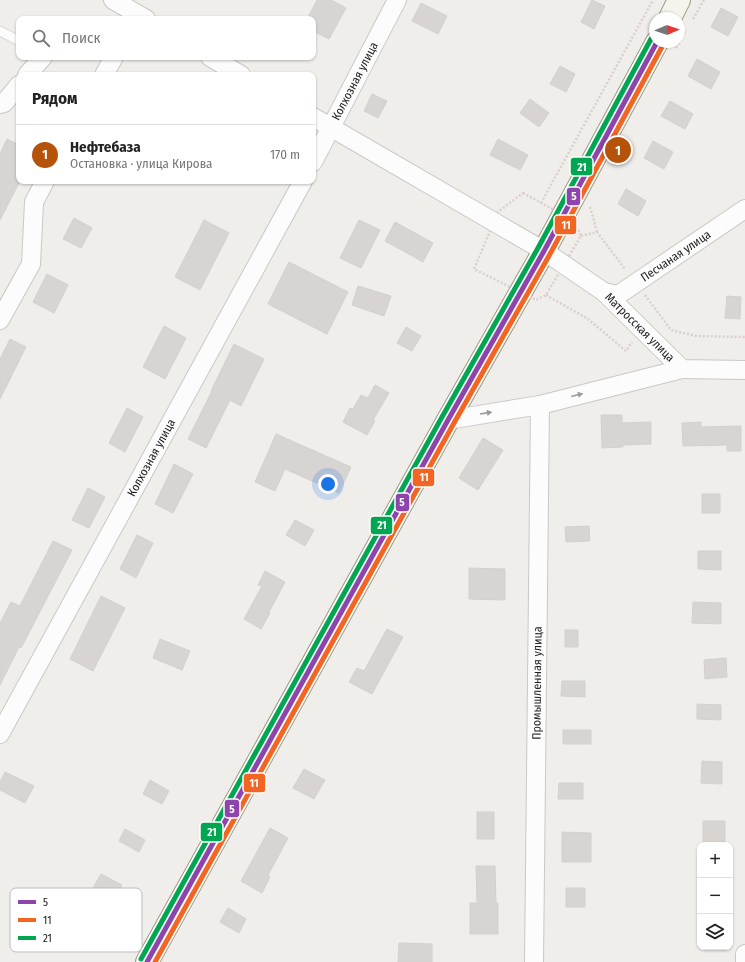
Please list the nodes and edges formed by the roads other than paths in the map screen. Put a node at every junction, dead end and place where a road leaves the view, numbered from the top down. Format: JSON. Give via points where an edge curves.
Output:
{"nodes":[{"id":1,"x":113,"y":0,"type":"edge"},
{"id":2,"x":398,"y":0,"type":"edge"},
{"id":3,"x":680,"y":0,"type":"edge"},
{"id":4,"x":673,"y":12,"type":"edge"},
{"id":5,"x":133,"y":16,"type":"edge"},
{"id":6,"x":0,"y":31,"type":"edge"},
{"id":7,"x":16,"y":39,"type":"edge"},
{"id":8,"x":654,"y":48,"type":"edge"},
{"id":9,"x":40,"y":60,"type":"edge"},
{"id":10,"x":112,"y":60,"type":"edge"},
{"id":11,"x":215,"y":60,"type":"edge"},
{"id":12,"x":30,"y":72,"type":"edge"},
{"id":13,"x":106,"y":72,"type":"edge"},
{"id":14,"x":236,"y":72,"type":"edge"},
{"id":15,"x":16,"y":88,"type":"edge"},
{"id":16,"x":0,"y":104,"type":"edge"},
{"id":17,"x":316,"y":119,"type":"edge"},
{"id":18,"x":330,"y":128,"type":"junction"},
{"id":19,"x":316,"y":156,"type":"edge"},
{"id":20,"x":43,"y":184,"type":"edge"},
{"id":21,"x":301,"y":184,"type":"edge"},
{"id":22,"x":745,"y":209,"type":"edge"},
{"id":23,"x":544,"y":251,"type":"junction"},
{"id":24,"x":604,"y":292,"type":"junction"},
{"id":25,"x":0,"y":320,"type":"edge"},
{"id":26,"x":682,"y":369,"type":"junction"},
{"id":27,"x":745,"y":370,"type":"edge"},
{"id":28,"x":540,"y":405,"type":"junction"},
{"id":29,"x":448,"y":420,"type":"junction"},
{"id":30,"x":6,"y":710,"type":"edge"},
{"id":31,"x":0,"y":734,"type":"edge"},
{"id":32,"x":745,"y":954,"type":"edge"},
{"id":33,"x":147,"y":962,"type":"edge"},
{"id":34,"x":534,"y":962,"type":"edge"},
{"id":35,"x":745,"y":962,"type":"edge"}],
"edges":[{"from":1,"to":5,"type":"street"},
{"from":2,"to":18,"type":"street","name":"Колхозная улица"},
{"from":3,"to":4,"type":"main road"},
{"from":6,"to":7,"type":"lane"},
{"from":8,"to":23,"type":"main road"},
{"from":9,"to":12,"type":"street"},
{"from":10,"to":13,"type":"street"},
{"from":11,"to":14,"type":"street"},
{"from":15,"to":16,"type":"street"},
{"from":17,"to":18,"type":"street","name":"Матросская улица"},
{"from":18,"to":19,"type":"street","name":"Колхозная улица"},
{"from":18,"to":23,"type":"street","name":"Матросская улица"},
{"from":20,"to":25,"type":"street","via":[[34,202],[31,264]]},
{"from":21,"to":30,"type":"street","name":"Колхозная улица"},
{"from":22,"to":24,"type":"street","name":"Песчаная улица","via":[[618,295]]},
{"from":23,"to":24,"type":"street","name":"Матросская улица"},
{"from":23,"to":29,"type":"main road"},
{"from":24,"to":26,"type":"street","name":"Матросская улица"},
{"from":26,"to":27,"type":"street","name":"Матросская улица"},
{"from":28,"to":26,"type":"street","one_way":true},
{"from":29,"to":28,"type":"street","one_way":true},
{"from":28,"to":34,"type":"street","name":"Промышленная улица"},
{"from":29,"to":33,"type":"main road"},
{"from":30,"to":31,"type":"street","name":"Колхозная улица"},
{"from":32,"to":35,"type":"street"}]}
